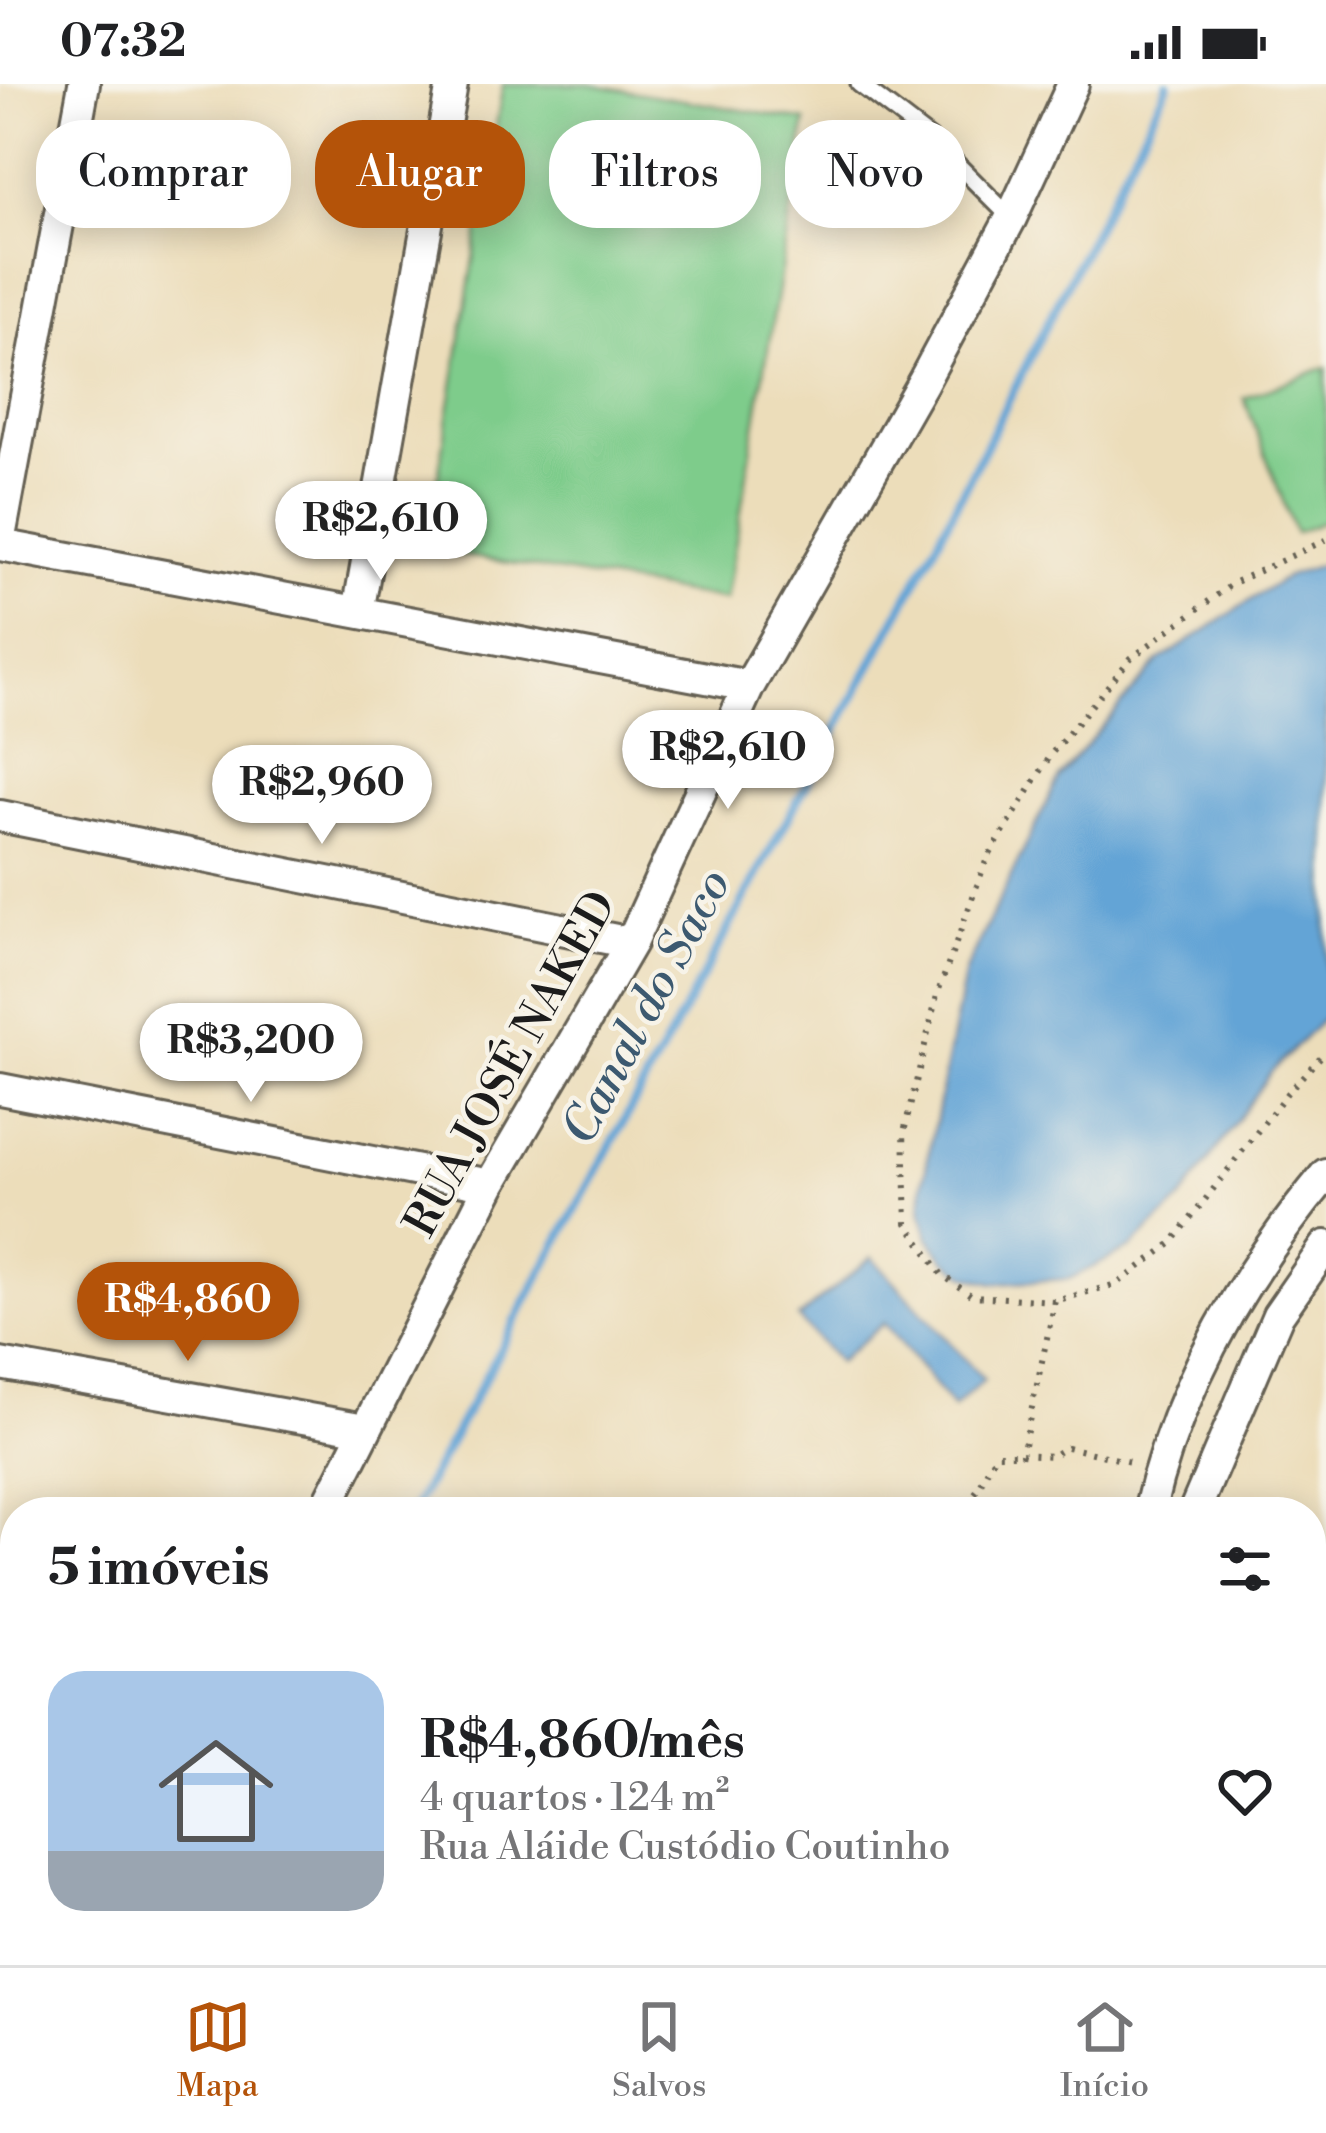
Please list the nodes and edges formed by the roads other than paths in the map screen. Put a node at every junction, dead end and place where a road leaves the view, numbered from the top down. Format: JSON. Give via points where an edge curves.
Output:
{"nodes":[{"id":1,"x":84,"y":84,"type":"edge"},
{"id":2,"x":452,"y":84,"type":"edge"},
{"id":3,"x":859,"y":84,"type":"edge"},
{"id":4,"x":1072,"y":84,"type":"edge"},
{"id":5,"x":1011,"y":218,"type":"junction"},
{"id":6,"x":0,"y":541,"type":"edge"},
{"id":7,"x":358,"y":612,"type":"junction"},
{"id":8,"x":749,"y":686,"type":"junction"},
{"id":9,"x":0,"y":816,"type":"edge"},
{"id":10,"x":631,"y":943,"type":"junction"},
{"id":11,"x":0,"y":1090,"type":"edge"},
{"id":12,"x":1326,"y":1174,"type":"edge"},
{"id":13,"x":490,"y":1185,"type":"junction"},
{"id":14,"x":1326,"y":1246,"type":"edge"},
{"id":15,"x":0,"y":1364,"type":"edge"},
{"id":16,"x":365,"y":1429,"type":"junction"},
{"id":17,"x":331,"y":1497,"type":"edge"},
{"id":18,"x":1153,"y":1497,"type":"edge"},
{"id":19,"x":1200,"y":1497,"type":"edge"}],
"edges":[{"from":1,"to":6,"type":"street"},
{"from":2,"to":7,"type":"street"},
{"from":3,"to":5,"type":"lane","via":[[936,143]]},
{"from":4,"to":5,"type":"street","name":"RUA JOSÉ NAKED"},
{"from":5,"to":8,"type":"street","name":"RUA JOSÉ NAKED"},
{"from":6,"to":7,"type":"street"},
{"from":7,"to":8,"type":"street"},
{"from":8,"to":10,"type":"street","name":"RUA JOSÉ NAKED"},
{"from":9,"to":10,"type":"street"},
{"from":10,"to":13,"type":"street","name":"RUA JOSÉ NAKED"},
{"from":11,"to":13,"type":"street"},
{"from":12,"to":18,"type":"street","via":[[1205,1350]]},
{"from":13,"to":16,"type":"street","name":"RUA JOSÉ NAKED"},
{"from":14,"to":19,"type":"street","via":[[1278,1315]]},
{"from":15,"to":16,"type":"street"},
{"from":16,"to":17,"type":"street","name":"RUA JOSÉ NAKED"}]}
